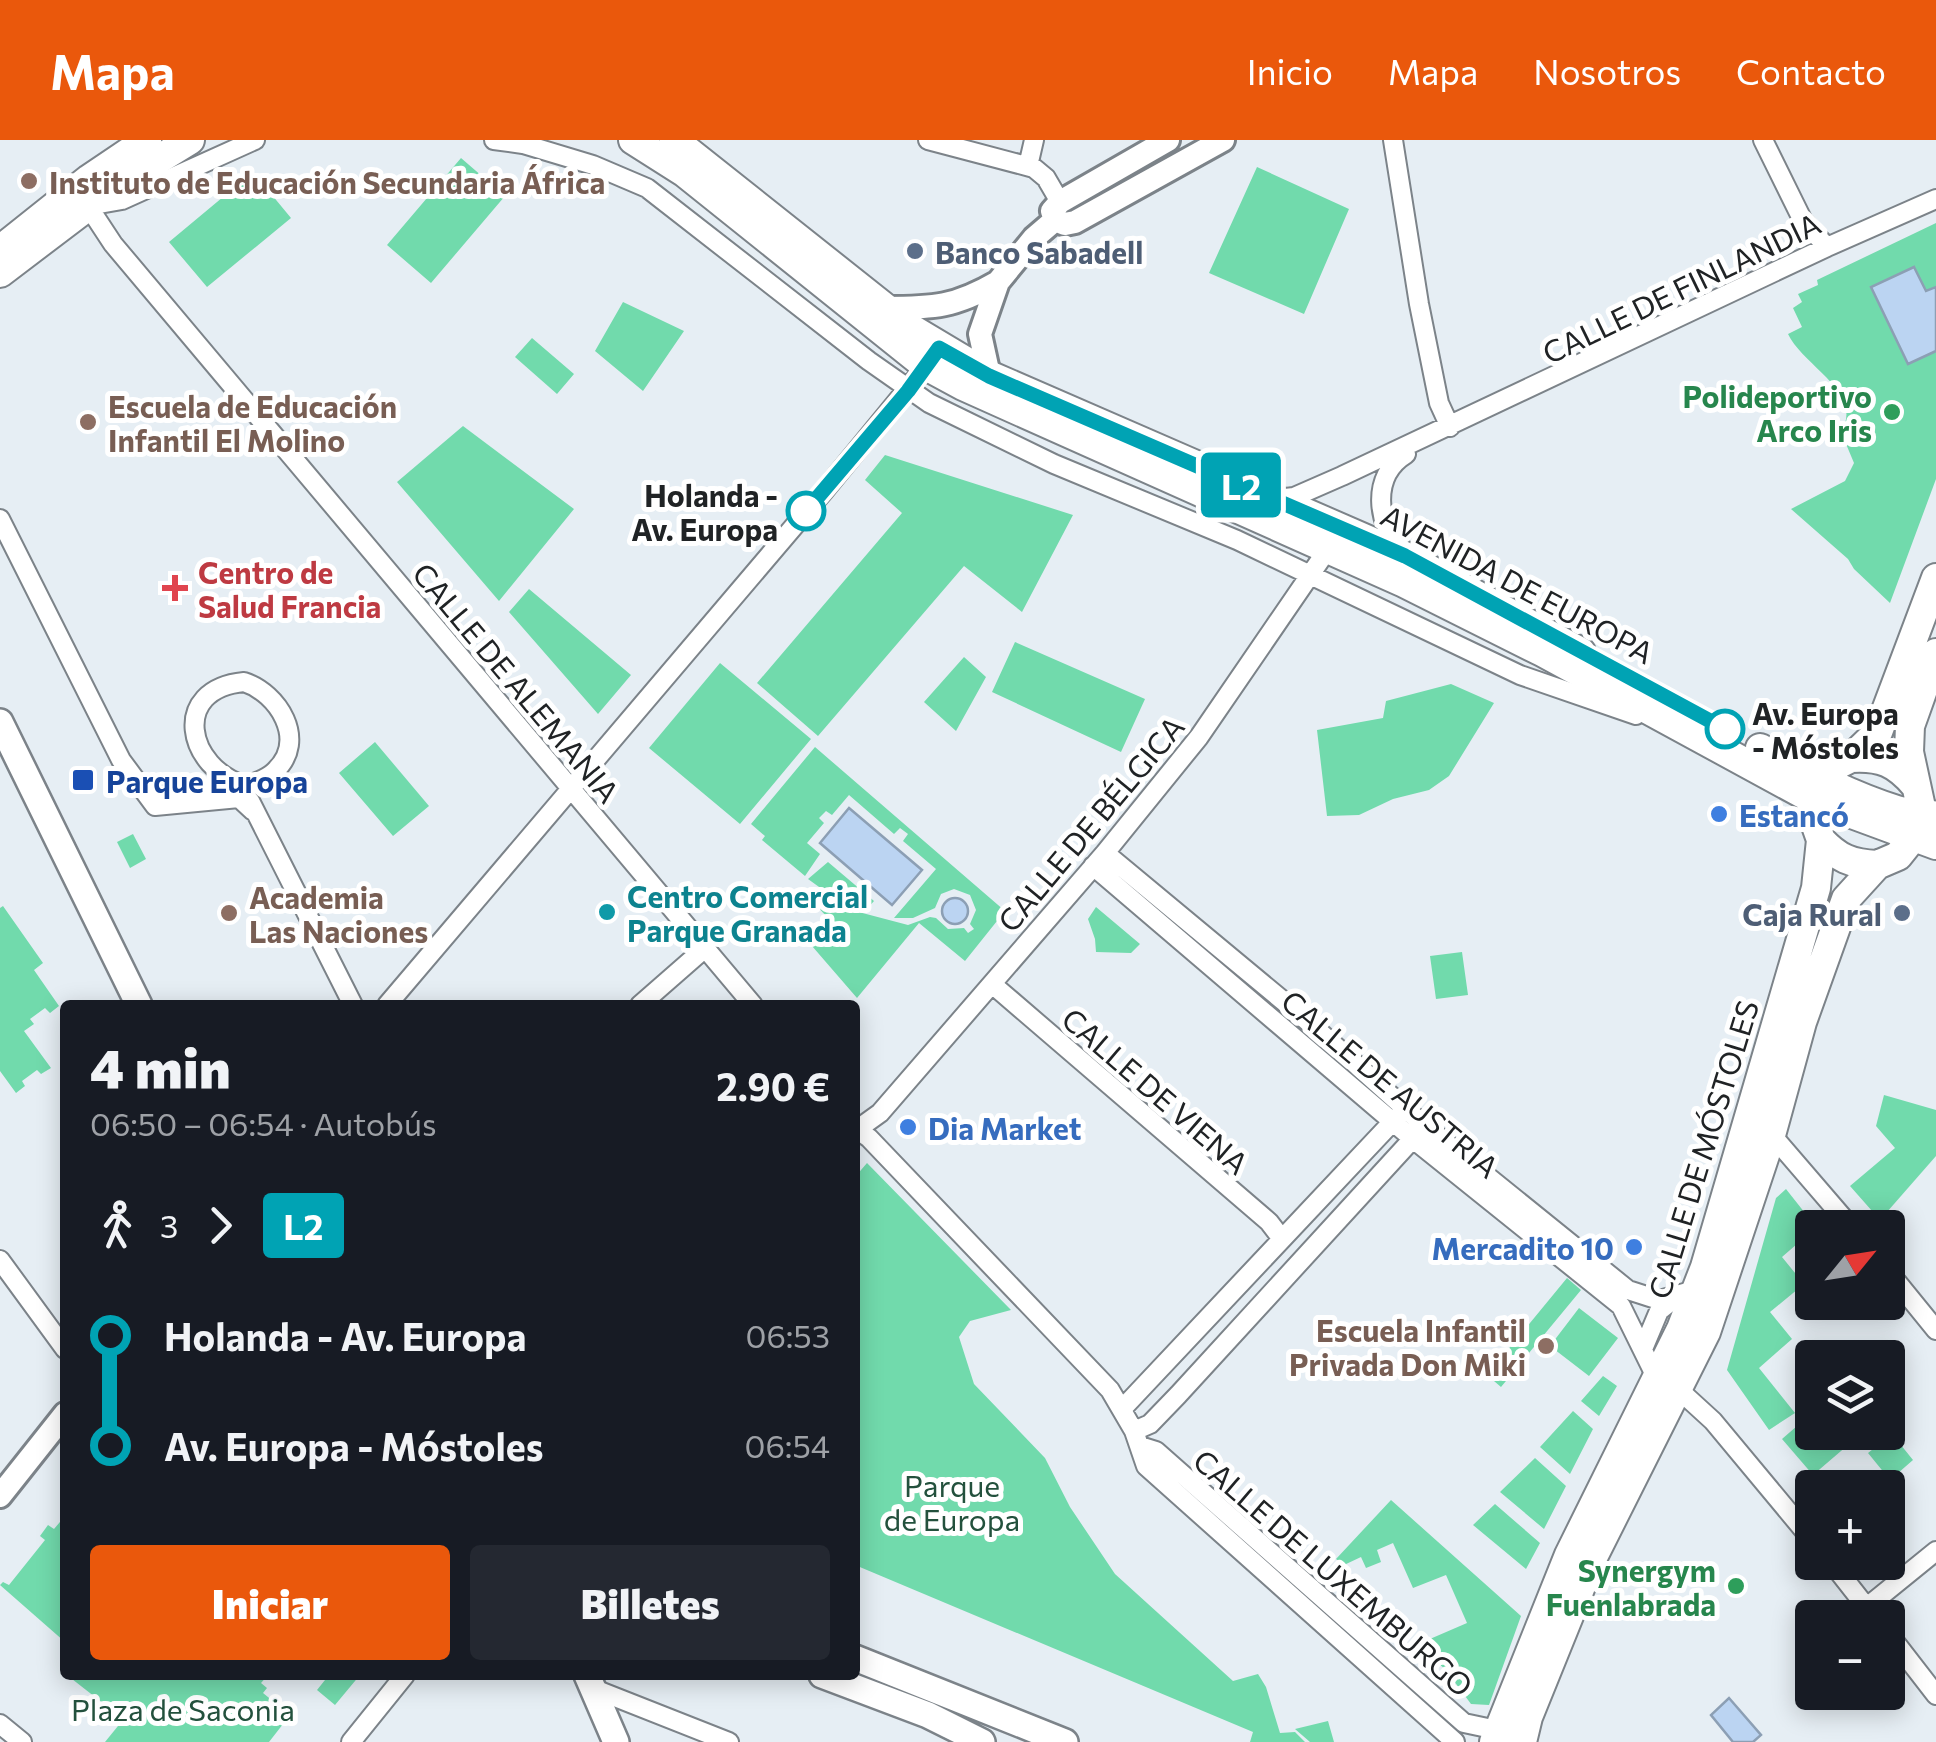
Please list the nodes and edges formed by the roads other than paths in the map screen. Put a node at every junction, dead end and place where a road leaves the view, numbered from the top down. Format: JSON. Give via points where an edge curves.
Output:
{"nodes":[{"id":1,"x":190,"y":140,"type":"edge"},
{"id":2,"x":254,"y":140,"type":"edge"},
{"id":3,"x":494,"y":140,"type":"edge"},
{"id":4,"x":633,"y":140,"type":"edge"},
{"id":5,"x":674,"y":140,"type":"edge"},
{"id":6,"x":928,"y":140,"type":"edge"},
{"id":7,"x":1034,"y":140,"type":"edge"},
{"id":8,"x":1168,"y":140,"type":"edge"},
{"id":9,"x":1223,"y":140,"type":"edge"},
{"id":10,"x":1393,"y":140,"type":"edge"},
{"id":11,"x":1763,"y":140,"type":"edge"},
{"id":12,"x":136,"y":144,"type":"edge"},
{"id":13,"x":1028,"y":166,"type":"junction"},
{"id":14,"x":1936,"y":199,"type":"edge"},
{"id":15,"x":88,"y":206,"type":"junction"},
{"id":16,"x":1057,"y":211,"type":"junction"},
{"id":17,"x":1827,"y":247,"type":"junction"},
{"id":18,"x":0,"y":250,"type":"edge"},
{"id":19,"x":0,"y":273,"type":"edge"},
{"id":20,"x":998,"y":282,"type":"junction"},
{"id":21,"x":885,"y":308,"type":"junction"},
{"id":22,"x":933,"y":357,"type":"junction"},
{"id":23,"x":989,"y":376,"type":"junction"},
{"id":24,"x":908,"y":391,"type":"junction"},
{"id":25,"x":1450,"y":427,"type":"junction"},
{"id":26,"x":1273,"y":499,"type":"junction"},
{"id":27,"x":0,"y":519,"type":"edge"},
{"id":28,"x":1336,"y":538,"type":"junction"},
{"id":29,"x":1405,"y":556,"type":"junction"},
{"id":30,"x":1311,"y":576,"type":"junction"},
{"id":31,"x":1936,"y":578,"type":"edge"},
{"id":32,"x":1936,"y":654,"type":"edge"},
{"id":33,"x":0,"y":722,"type":"edge"},
{"id":34,"x":1696,"y":735,"type":"junction"},
{"id":35,"x":1851,"y":758,"type":"junction"},
{"id":36,"x":246,"y":786,"type":"junction"},
{"id":37,"x":570,"y":788,"type":"junction"},
{"id":38,"x":1818,"y":790,"type":"junction"},
{"id":39,"x":253,"y":811,"type":"junction"},
{"id":40,"x":1925,"y":820,"type":"edge"},
{"id":41,"x":1821,"y":840,"type":"junction"},
{"id":42,"x":1099,"y":860,"type":"junction"},
{"id":43,"x":1876,"y":865,"type":"junction"},
{"id":44,"x":704,"y":948,"type":"junction"},
{"id":45,"x":992,"y":984,"type":"junction"},
{"id":46,"x":137,"y":1000,"type":"edge"},
{"id":47,"x":350,"y":1000,"type":"edge"},
{"id":48,"x":391,"y":1000,"type":"edge"},
{"id":49,"x":646,"y":1000,"type":"edge"},
{"id":50,"x":750,"y":1000,"type":"edge"},
{"id":51,"x":1399,"y":1115,"type":"junction"},
{"id":52,"x":860,"y":1126,"type":"edge"},
{"id":53,"x":860,"y":1132,"type":"edge"},
{"id":54,"x":1419,"y":1133,"type":"junction"},
{"id":55,"x":1771,"y":1134,"type":"junction"},
{"id":56,"x":1836,"y":1210,"type":"edge"},
{"id":57,"x":1282,"y":1239,"type":"junction"},
{"id":58,"x":0,"y":1260,"type":"edge"},
{"id":59,"x":1905,"y":1292,"type":"edge"},
{"id":60,"x":1687,"y":1293,"type":"junction"},
{"id":61,"x":1936,"y":1330,"type":"edge"},
{"id":62,"x":60,"y":1342,"type":"edge"},
{"id":63,"x":1643,"y":1349,"type":"junction"},
{"id":64,"x":1667,"y":1383,"type":"junction"},
{"id":65,"x":1123,"y":1408,"type":"junction"},
{"id":66,"x":60,"y":1420,"type":"edge"},
{"id":67,"x":1137,"y":1439,"type":"junction"},
{"id":68,"x":0,"y":1496,"type":"edge"},
{"id":69,"x":1795,"y":1520,"type":"edge"},
{"id":70,"x":1936,"y":1550,"type":"edge"},
{"id":71,"x":1845,"y":1580,"type":"edge"},
{"id":72,"x":1861,"y":1600,"type":"edge"},
{"id":73,"x":1884,"y":1600,"type":"edge"},
{"id":74,"x":1905,"y":1655,"type":"edge"},
{"id":75,"x":860,"y":1660,"type":"edge"},
{"id":76,"x":401,"y":1680,"type":"edge"},
{"id":77,"x":835,"y":1680,"type":"edge"},
{"id":78,"x":590,"y":1682,"type":"edge"},
{"id":79,"x":1936,"y":1695,"type":"edge"},
{"id":80,"x":0,"y":1724,"type":"edge"},
{"id":81,"x":1504,"y":1738,"type":"edge"},
{"id":82,"x":22,"y":1742,"type":"edge"},
{"id":83,"x":352,"y":1742,"type":"edge"},
{"id":84,"x":616,"y":1742,"type":"edge"},
{"id":85,"x":729,"y":1742,"type":"edge"},
{"id":86,"x":982,"y":1742,"type":"edge"},
{"id":87,"x":1065,"y":1742,"type":"edge"},
{"id":88,"x":1455,"y":1742,"type":"edge"}],
"edges":[{"from":1,"to":15,"type":"main road"},
{"from":2,"to":15,"type":"street","via":[[122,200]]},
{"from":3,"to":24,"type":"street","name":"AVENIDA DE EUROPA","via":[[593,165],[647,188]]},
{"from":4,"to":22,"type":"main road","name":"AVENIDA DE EUROPA"},
{"from":5,"to":21,"type":"main road","name":"AVENIDA DE EUROPA"},
{"from":6,"to":13,"type":"street"},
{"from":7,"to":13,"type":"street"},
{"from":8,"to":16,"type":"street"},
{"from":9,"to":16,"type":"street","via":[[1075,222],[1064,224]]},
{"from":10,"to":25,"type":"street","via":[[1422,320]]},
{"from":11,"to":17,"type":"street","via":[[1803,221]]},
{"from":12,"to":18,"type":"main road"},
{"from":13,"to":16,"type":"street","via":[[1046,178]]},
{"from":14,"to":17,"type":"street","name":"CALLE DE FINLANDIA"},
{"from":15,"to":19,"type":"main road"},
{"from":15,"to":37,"type":"street","name":"CALLE DE ALEMANIA"},
{"from":16,"to":20,"type":"street"},
{"from":17,"to":25,"type":"street","name":"CALLE DE FINLANDIA"},
{"from":20,"to":21,"type":"street","via":[[940,308]]},
{"from":20,"to":23,"type":"street","via":[[980,334]]},
{"from":21,"to":22,"type":"main road","name":"AVENIDA DE EUROPA"},
{"from":22,"to":23,"type":"main road","name":"AVENIDA DE EUROPA"},
{"from":22,"to":24,"type":"street"},
{"from":22,"to":28,"type":"main road","name":"AVENIDA DE EUROPA","via":[[963,386]]},
{"from":23,"to":26,"type":"main road","name":"AVENIDA DE EUROPA"},
{"from":24,"to":30,"type":"street","name":"AVENIDA DE EUROPA","via":[[1054,464]]},
{"from":24,"to":37,"type":"street"},
{"from":25,"to":26,"type":"street","name":"CALLE DE FINLANDIA","via":[[1294,497]]},
{"from":25,"to":29,"type":"street","name":"CALLE DE FINLANDIA","via":[[1399,458],[1383,477],[1380,501],[1390,539]]},
{"from":26,"to":28,"type":"main road","name":"AVENIDA DE EUROPA"},
{"from":27,"to":39,"type":"street","via":[[121,760],[155,806],[239,798]]},
{"from":28,"to":29,"type":"main road","name":"AVENIDA DE EUROPA"},
{"from":28,"to":30,"type":"street","name":"CALLE DE BÉLGICA"},
{"from":28,"to":34,"type":"main road","name":"AVENIDA DE EUROPA"},
{"from":29,"to":38,"type":"main road","name":"AVENIDA DE EUROPA"},
{"from":30,"to":34,"type":"street","name":"AVENIDA DE EUROPA","via":[[1520,675]]},
{"from":30,"to":42,"type":"street","name":"CALLE DE BÉLGICA","via":[[1199,737]]},
{"from":31,"to":35,"type":"main road","via":[[1878,732]]},
{"from":32,"to":40,"type":"main road","via":[[1910,726],[1909,752]]},
{"from":33,"to":46,"type":"main road"},
{"from":34,"to":38,"type":"main road","name":"AVENIDA DE EUROPA"},
{"from":35,"to":38,"type":"main road","via":[[1835,766]]},
{"from":35,"to":40,"type":"main road","via":[[1876,757],[1899,766]]},
{"from":36,"to":36,"type":"street","via":[[277,770],[290,742],[274,699],[244,682],[210,692],[194,723],[213,770]]},
{"from":36,"to":39,"type":"street"},
{"from":37,"to":44,"type":"street","name":"CALLE DE ALEMANIA"},
{"from":37,"to":48,"type":"street"},
{"from":38,"to":40,"type":"main road"},
{"from":38,"to":41,"type":"main road","name":"CALLE DE MÓSTOLES","via":[[1814,820]]},
{"from":39,"to":47,"type":"street"},
{"from":40,"to":43,"type":"main road","name":"CALLE DE MÓSTOLES","via":[[1898,856]]},
{"from":41,"to":43,"type":"main road","via":[[1845,860]]},
{"from":41,"to":60,"type":"main road","name":"CALLE DE MÓSTOLES","via":[[1816,888],[1724,1202]]},
{"from":42,"to":45,"type":"street","name":"CALLE DE BÉLGICA"},
{"from":42,"to":51,"type":"street","name":"CALLE DE AUSTRIA"},
{"from":43,"to":55,"type":"main road","name":"CALLE DE MÓSTOLES","via":[[1846,899]]},
{"from":44,"to":49,"type":"street"},
{"from":44,"to":50,"type":"street","name":"CALLE DE ALEMANIA"},
{"from":45,"to":52,"type":"street","name":"CALLE DE BÉLGICA","via":[[880,1113]]},
{"from":45,"to":57,"type":"street","name":"CALLE DE VIENA"},
{"from":51,"to":54,"type":"street","name":"CALLE DE AUSTRIA"},
{"from":51,"to":57,"type":"street"},
{"from":53,"to":65,"type":"street","name":"CALLE DE LUXEMBURGO"},
{"from":54,"to":60,"type":"street","name":"CALLE DE AUSTRIA","via":[[1628,1290],[1659,1300]]},
{"from":54,"to":63,"type":"street","name":"CALLE DE AUSTRIA","via":[[1620,1306]]},
{"from":54,"to":67,"type":"street"},
{"from":55,"to":56,"type":"street"},
{"from":55,"to":64,"type":"main road","name":"CALLE DE MÓSTOLES","via":[[1706,1332]]},
{"from":57,"to":65,"type":"street"},
{"from":58,"to":62,"type":"street"},
{"from":59,"to":61,"type":"street"},
{"from":60,"to":63,"type":"street","via":[[1659,1311]]},
{"from":60,"to":64,"type":"main road","name":"CALLE DE MÓSTOLES"},
{"from":63,"to":64,"type":"street","name":"CALLE DE AUSTRIA"},
{"from":64,"to":69,"type":"street","via":[[1712,1420]]},
{"from":64,"to":81,"type":"main road","name":"CALLE DE MÓSTOLES","via":[[1528,1717]]},
{"from":65,"to":67,"type":"street","name":"CALLE DE LUXEMBURGO"},
{"from":66,"to":68,"type":"street"},
{"from":67,"to":81,"type":"street","name":"CALLE DE LUXEMBURGO","via":[[1464,1723]]},
{"from":67,"to":88,"type":"street","name":"CALLE DE LUXEMBURGO","via":[[1146,1466]]},
{"from":70,"to":73,"type":"street"},
{"from":71,"to":72,"type":"street"},
{"from":74,"to":79,"type":"street"},
{"from":75,"to":87,"type":"main road"},
{"from":76,"to":83,"type":"street"},
{"from":77,"to":86,"type":"main road"},
{"from":78,"to":84,"type":"main road"},
{"from":78,"to":85,"type":"street"},
{"from":80,"to":82,"type":"street"}]}
